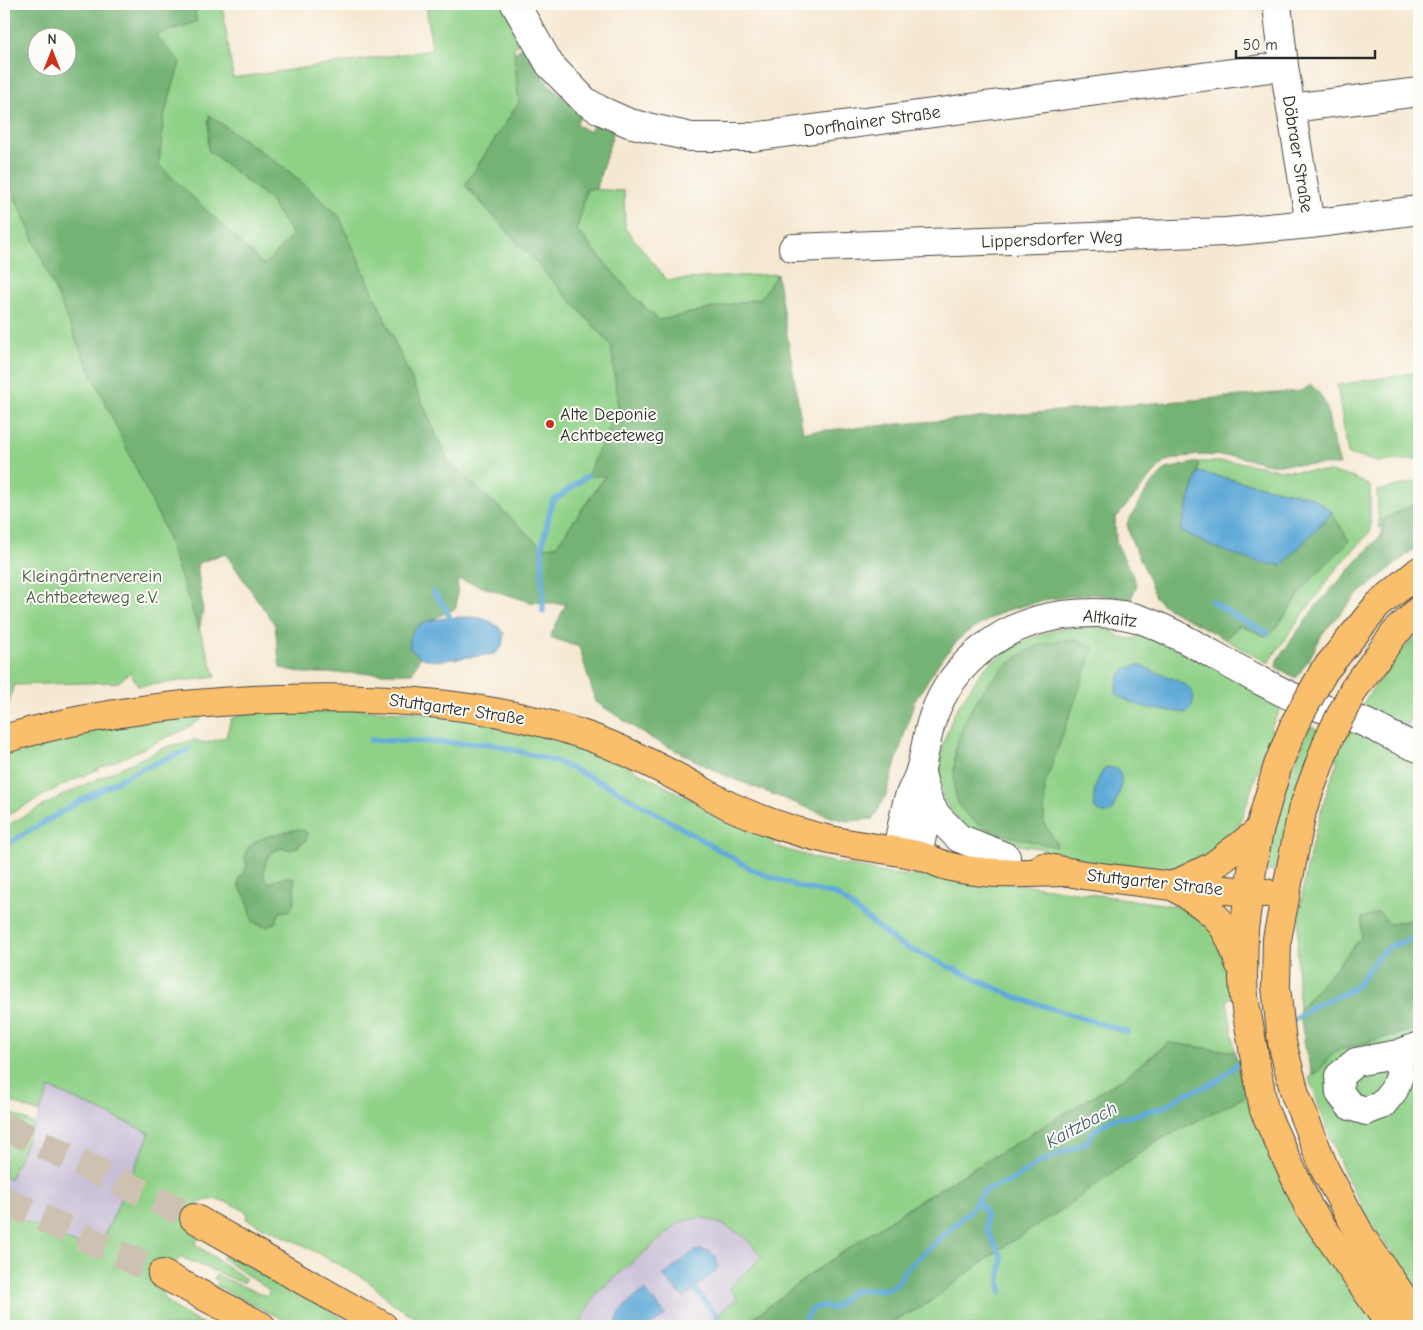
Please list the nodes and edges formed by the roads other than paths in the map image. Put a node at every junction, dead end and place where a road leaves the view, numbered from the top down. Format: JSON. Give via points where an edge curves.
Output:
{"nodes":[{"id":1,"x":515,"y":4,"type":"edge"},
{"id":2,"x":1276,"y":4,"type":"edge"},
{"id":3,"x":1284,"y":66,"type":"junction"},
{"id":4,"x":1419,"y":92,"type":"edge"},
{"id":5,"x":1291,"y":108,"type":"junction"},
{"id":6,"x":1419,"y":210,"type":"edge"},
{"id":7,"x":1310,"y":224,"type":"junction"},
{"id":8,"x":793,"y":248,"type":"dead end"},
{"id":9,"x":1419,"y":571,"type":"edge"},
{"id":10,"x":1419,"y":610,"type":"edge"},
{"id":11,"x":1362,"y":721,"type":"junction"},
{"id":12,"x":1419,"y":732,"type":"edge"},
{"id":13,"x":4,"y":739,"type":"edge"},
{"id":14,"x":1419,"y":748,"type":"edge"},
{"id":15,"x":920,"y":770,"type":"junction"},
{"id":16,"x":928,"y":803,"type":"junction"},
{"id":17,"x":1259,"y":831,"type":"junction"},
{"id":18,"x":907,"y":853,"type":"junction"},
{"id":19,"x":1006,"y":857,"type":"junction"},
{"id":20,"x":1062,"y":872,"type":"junction"},
{"id":21,"x":1172,"y":886,"type":"junction"},
{"id":22,"x":1248,"y":892,"type":"junction"},
{"id":23,"x":1285,"y":894,"type":"junction"},
{"id":24,"x":1244,"y":988,"type":"junction"},
{"id":25,"x":194,"y":1218,"type":"tunnel mouth"},
{"id":26,"x":162,"y":1274,"type":"tunnel mouth"},
{"id":27,"x":1419,"y":1321,"type":"edge"},
{"id":28,"x":261,"y":1326,"type":"edge"},
{"id":29,"x":383,"y":1326,"type":"edge"},
{"id":30,"x":1391,"y":1326,"type":"edge"}],
"edges":[{"from":1,"to":3,"type":"street","name":"Dorfhainer Straße","via":[[550,65],[585,101],[628,123],[691,137],[753,137]]},
{"from":2,"to":3,"type":"street","name":"Döbraer Straße"},
{"from":3,"to":5,"type":"street","name":"Döbraer Straße"},
{"from":4,"to":5,"type":"street"},
{"from":5,"to":7,"type":"street","name":"Döbraer Straße"},
{"from":6,"to":7,"type":"street","name":"Döbraer Straße"},
{"from":7,"to":8,"type":"street","name":"Lippersdorfer Weg","via":[[1226,232]]},
{"from":9,"to":17,"type":"main road","bridge":true,"via":[[1376,606],[1324,671],[1295,723],[1278,765]]},
{"from":10,"to":23,"type":"main road","bridge":true,"via":[[1395,633],[1354,689],[1329,738],[1302,811]]},
{"from":11,"to":12,"type":"street","name":"Altkaitz"},
{"from":11,"to":14,"type":"street","name":"Altkaitz"},
{"from":11,"to":15,"type":"street","name":"Altkaitz","via":[[1301,701],[1143,620],[1086,612],[1044,617],[1022,624],[980,650],[946,691],[934,716]]},
{"from":13,"to":18,"type":"main road","name":"Stuttgarter Straße","via":[[145,710],[219,702],[309,697],[455,706],[523,717],[581,734],[629,753],[738,810],[789,830],[836,842]]},
{"from":15,"to":16,"type":"street","name":"Altkaitz"},
{"from":15,"to":18,"type":"street","name":"Altkaitz","via":[[907,802]]},
{"from":16,"to":18,"type":"street","name":"Altkaitz"},
{"from":16,"to":19,"type":"street","name":"Altkaitz","via":[[959,838]]},
{"from":17,"to":21,"type":"main road","via":[[1213,866]]},
{"from":17,"to":22,"type":"main road"},
{"from":18,"to":19,"type":"main road","name":"Stuttgarter Straße","via":[[952,851]]},
{"from":18,"to":20,"type":"main road","name":"Stuttgarter Straße","via":[[947,866],[1003,874]]},
{"from":19,"to":20,"type":"main road","name":"Stuttgarter Straße"},
{"from":20,"to":21,"type":"main road","name":"Stuttgarter Straße"},
{"from":21,"to":22,"type":"main road","name":"Stuttgarter Straße"},
{"from":21,"to":24,"type":"main road","via":[[1210,909],[1221,920],[1234,947]]},
{"from":22,"to":23,"type":"main road","name":"Stuttgarter Straße"},
{"from":22,"to":24,"type":"main road"},
{"from":23,"to":27,"type":"main road","via":[[1277,939],[1276,987],[1282,1042],[1295,1094],[1325,1170],[1361,1236]]},
{"from":24,"to":30,"type":"main road","via":[[1264,1110],[1309,1208]]},
{"from":25,"to":29,"type":"main road"},
{"from":26,"to":28,"type":"main road"}]}
